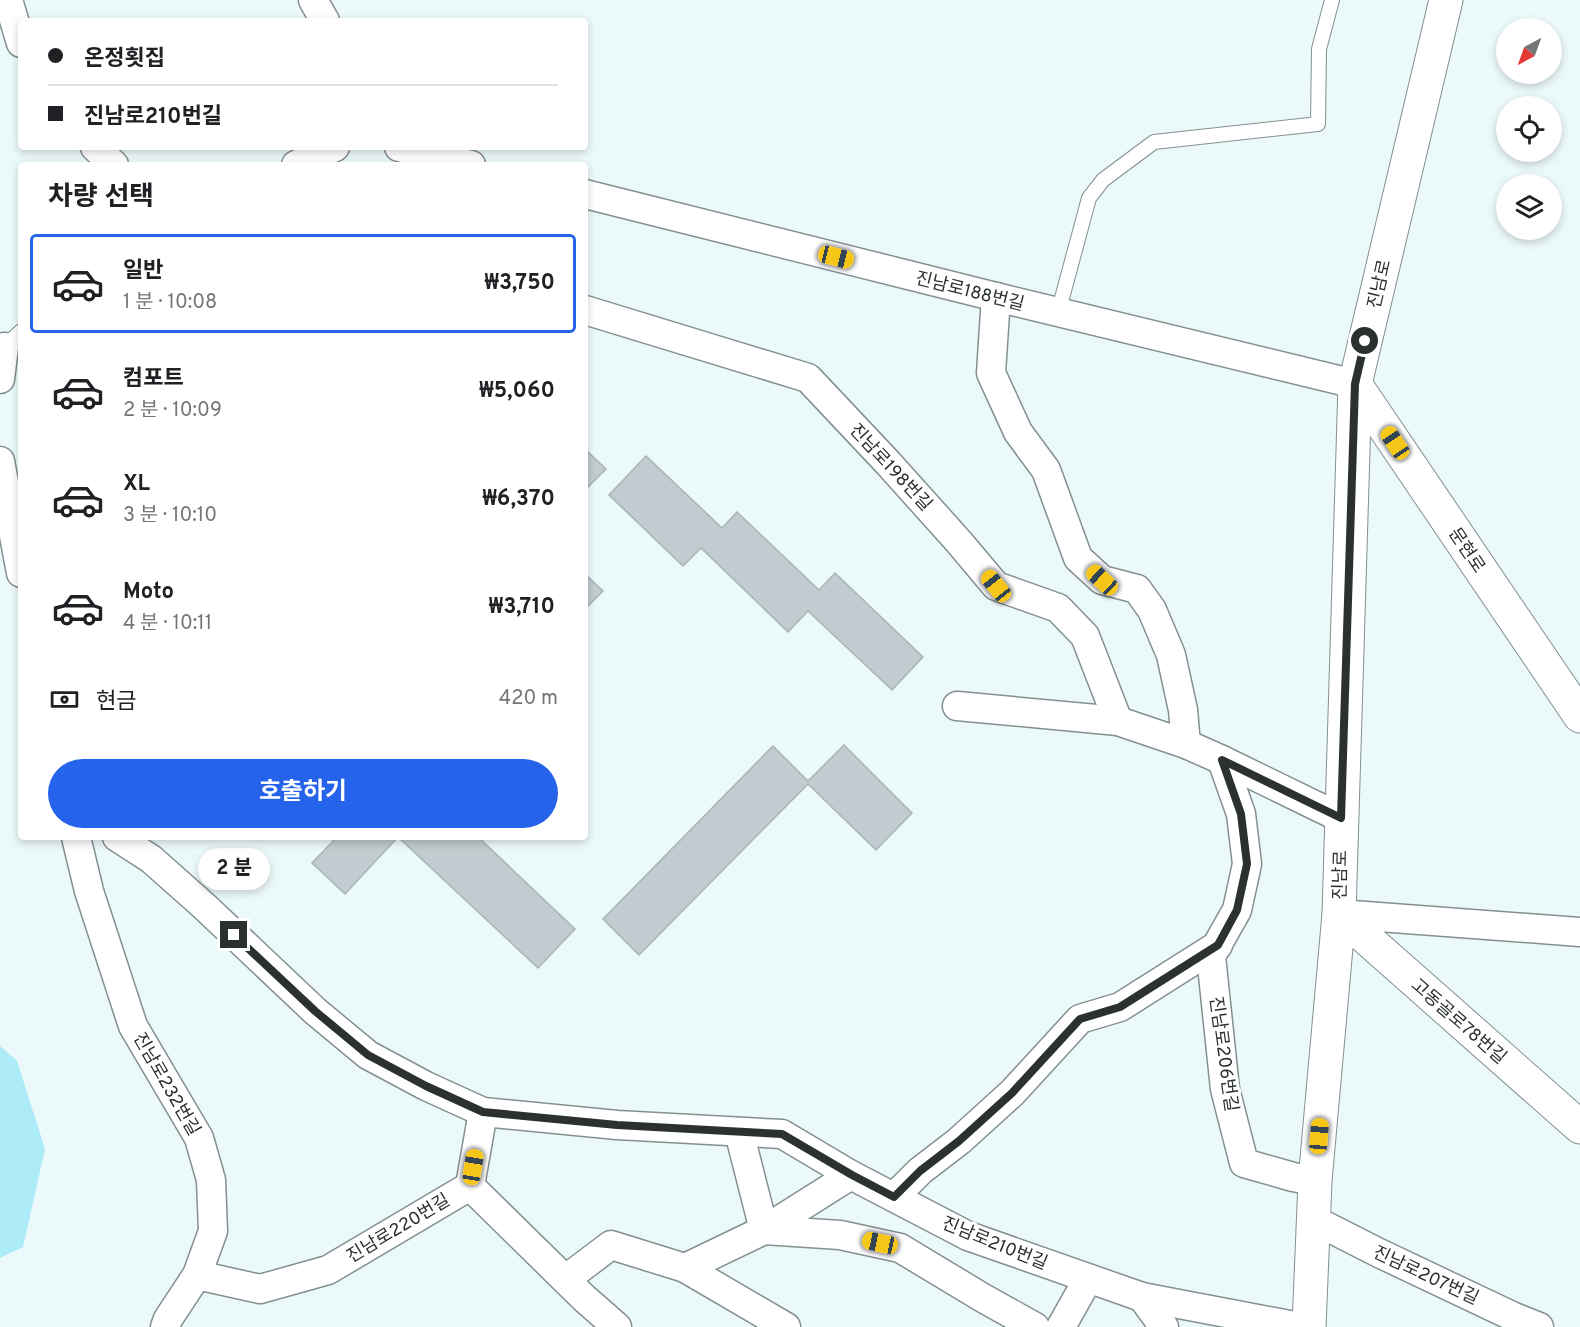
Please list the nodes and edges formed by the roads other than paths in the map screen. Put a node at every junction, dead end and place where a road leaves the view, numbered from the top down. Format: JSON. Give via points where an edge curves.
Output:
{"nodes":[{"id":1,"x":8,"y":0,"type":"edge"},
{"id":2,"x":313,"y":0,"type":"edge"},
{"id":3,"x":1332,"y":0,"type":"edge"},
{"id":4,"x":1446,"y":0,"type":"edge"},
{"id":5,"x":323,"y":18,"type":"edge"},
{"id":6,"x":18,"y":33,"type":"edge"},
{"id":7,"x":98,"y":150,"type":"edge"},
{"id":8,"x":328,"y":150,"type":"edge"},
{"id":9,"x":411,"y":150,"type":"edge"},
{"id":10,"x":111,"y":162,"type":"edge"},
{"id":11,"x":302,"y":162,"type":"edge"},
{"id":12,"x":459,"y":162,"type":"edge"},
{"id":13,"x":588,"y":195,"type":"edge"},
{"id":14,"x":996,"y":297,"type":"junction"},
{"id":15,"x":588,"y":311,"type":"edge"},
{"id":16,"x":1058,"y":312,"type":"junction"},
{"id":17,"x":12,"y":344,"type":"edge"},
{"id":18,"x":0,"y":379,"type":"edge"},
{"id":19,"x":1355,"y":384,"type":"junction"},
{"id":20,"x":0,"y":461,"type":"edge"},
{"id":21,"x":12,"y":557,"type":"edge"},
{"id":22,"x":957,"y":706,"type":"dead end"},
{"id":23,"x":1580,"y":716,"type":"edge"},
{"id":24,"x":1118,"y":721,"type":"junction"},
{"id":25,"x":1186,"y":744,"type":"junction"},
{"id":26,"x":1222,"y":760,"type":"junction"},
{"id":27,"x":1341,"y":818,"type":"junction"},
{"id":28,"x":77,"y":840,"type":"edge"},
{"id":29,"x":122,"y":840,"type":"edge"},
{"id":30,"x":1339,"y":914,"type":"junction"},
{"id":31,"x":1580,"y":932,"type":"edge"},
{"id":32,"x":1218,"y":945,"type":"junction"},
{"id":33,"x":483,"y":1112,"type":"junction"},
{"id":34,"x":1580,"y":1127,"type":"edge"},
{"id":35,"x":739,"y":1132,"type":"junction"},
{"id":36,"x":852,"y":1175,"type":"junction"},
{"id":37,"x":1315,"y":1181,"type":"junction"},
{"id":38,"x":470,"y":1185,"type":"junction"},
{"id":39,"x":894,"y":1197,"type":"junction"},
{"id":40,"x":1314,"y":1220,"type":"junction"},
{"id":41,"x":764,"y":1230,"type":"junction"},
{"id":42,"x":685,"y":1268,"type":"junction"},
{"id":43,"x":197,"y":1275,"type":"junction"},
{"id":44,"x":566,"y":1279,"type":"junction"},
{"id":45,"x":1088,"y":1279,"type":"junction"},
{"id":46,"x":1142,"y":1297,"type":"junction"},
{"id":47,"x":165,"y":1327,"type":"edge"},
{"id":48,"x":617,"y":1327,"type":"edge"},
{"id":49,"x":786,"y":1327,"type":"edge"},
{"id":50,"x":1035,"y":1327,"type":"edge"},
{"id":51,"x":1061,"y":1327,"type":"edge"},
{"id":52,"x":1164,"y":1327,"type":"edge"},
{"id":53,"x":1300,"y":1327,"type":"edge"},
{"id":54,"x":1309,"y":1327,"type":"edge"},
{"id":55,"x":1539,"y":1327,"type":"edge"}],
"edges":[{"from":1,"to":6,"type":"street"},
{"from":2,"to":5,"type":"street"},
{"from":3,"to":16,"type":"lane","via":[[1319,49],[1318,124],[1154,142],[1103,180],[1089,198]]},
{"from":4,"to":19,"type":"main road","name":"진남로"},
{"from":7,"to":10,"type":"street"},
{"from":8,"to":11,"type":"street"},
{"from":9,"to":12,"type":"street"},
{"from":13,"to":14,"type":"street","name":"진남로188번길"},
{"from":14,"to":16,"type":"street","name":"진남로188번길"},
{"from":14,"to":25,"type":"street","via":[[991,373],[1017,432],[1046,470],[1078,558],[1102,580],[1137,589],[1152,610],[1171,655]]},
{"from":15,"to":24,"type":"street","name":"진남로198번길","via":[[808,378],[996,586],[1058,608],[1085,636]]},
{"from":16,"to":19,"type":"street","name":"진남로188번길"},
{"from":17,"to":18,"type":"street"},
{"from":19,"to":23,"type":"main road","name":"문현로"},
{"from":19,"to":27,"type":"main road","name":"진남로"},
{"from":20,"to":21,"type":"street"},
{"from":22,"to":24,"type":"street"},
{"from":24,"to":25,"type":"street"},
{"from":25,"to":26,"type":"street"},
{"from":26,"to":27,"type":"street"},
{"from":26,"to":32,"type":"street","name":"진남로206번길","via":[[1241,814],[1247,864],[1237,910]]},
{"from":27,"to":30,"type":"main road","name":"진남로"},
{"from":28,"to":43,"type":"street","name":"진남로232번길","via":[[88,891],[134,1026],[199,1138],[211,1180],[213,1231]]},
{"from":29,"to":33,"type":"street","name":"진남로210번길","via":[[151,859],[368,1055]]},
{"from":30,"to":31,"type":"street"},
{"from":30,"to":34,"type":"main road","name":"고동골로78번길"},
{"from":30,"to":37,"type":"main road","name":"진남로"},
{"from":32,"to":37,"type":"street","name":"진남로206번길","via":[[1211,956],[1225,1089],[1244,1163]]},
{"from":32,"to":39,"type":"street","name":"진남로206번길","via":[[1120,1007],[1080,1019],[1012,1093]]},
{"from":33,"to":35,"type":"street","name":"진남로210번길"},
{"from":33,"to":38,"type":"street"},
{"from":35,"to":36,"type":"street","name":"진남로210번길","via":[[782,1134]]},
{"from":35,"to":41,"type":"street"},
{"from":36,"to":39,"type":"street","name":"진남로210번길"},
{"from":36,"to":41,"type":"street"},
{"from":37,"to":40,"type":"main road","name":"진남로"},
{"from":38,"to":43,"type":"street","name":"진남로220번길","via":[[328,1270],[260,1289]]},
{"from":38,"to":44,"type":"street","name":"진남로220번길"},
{"from":39,"to":45,"type":"street","name":"진남로210번길","via":[[968,1236]]},
{"from":40,"to":54,"type":"main road","name":"진남로"},
{"from":40,"to":55,"type":"street","name":"진남로207번길"},
{"from":41,"to":42,"type":"street"},
{"from":41,"to":50,"type":"street","via":[[840,1235],[900,1248]]},
{"from":42,"to":44,"type":"street","via":[[611,1245]]},
{"from":42,"to":49,"type":"street"},
{"from":43,"to":47,"type":"street","name":"진남로232번길"},
{"from":44,"to":48,"type":"street","name":"진남로220번길"},
{"from":45,"to":46,"type":"street","name":"진남로210번길"},
{"from":45,"to":51,"type":"street"},
{"from":46,"to":52,"type":"street"},
{"from":46,"to":53,"type":"street","name":"진남로210번길"}]}
